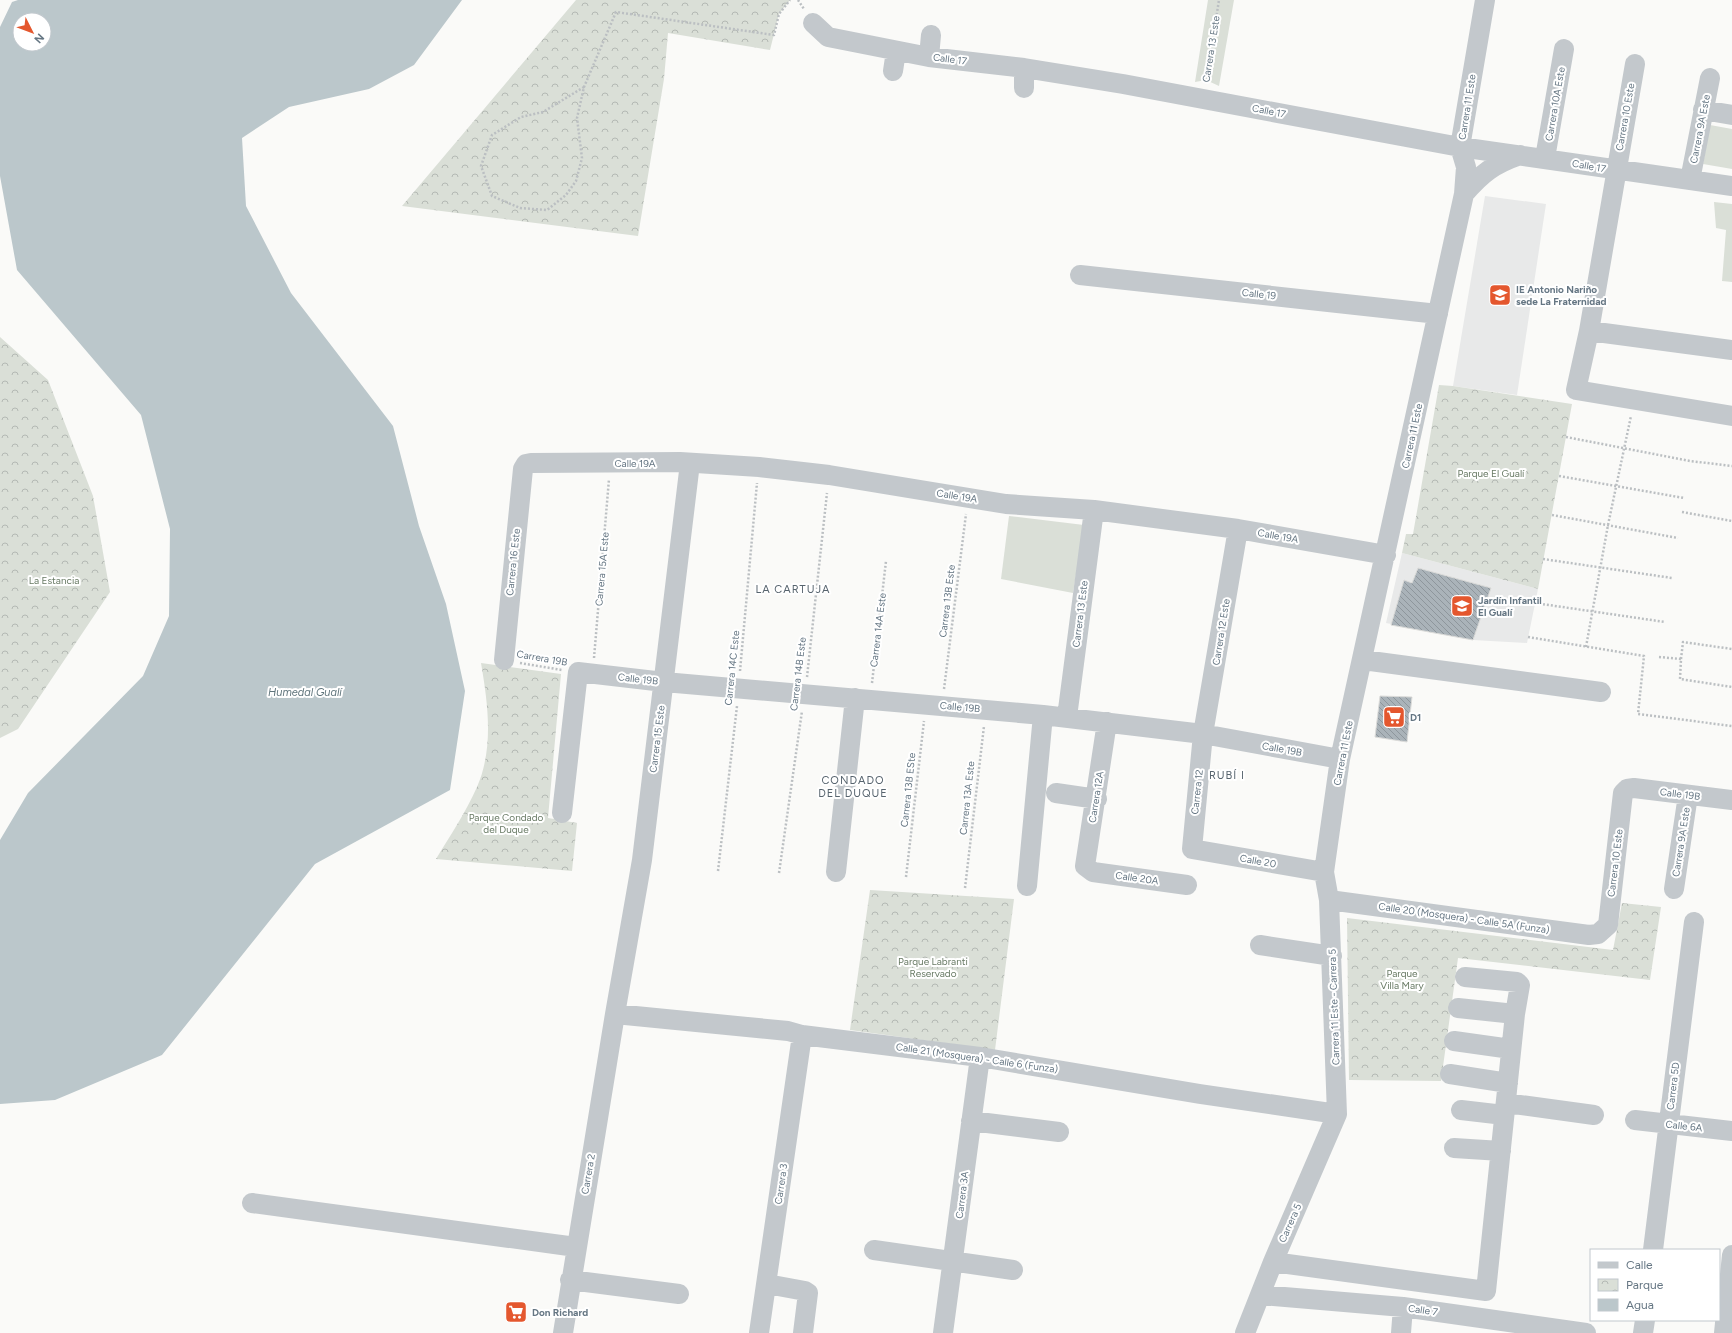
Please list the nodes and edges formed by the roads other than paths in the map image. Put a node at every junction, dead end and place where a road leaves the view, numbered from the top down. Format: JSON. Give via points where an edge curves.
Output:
{"nodes":[{"id":1,"x":1485,"y":0,"type":"edge"},
{"id":2,"x":813,"y":23,"type":"dead end"},
{"id":3,"x":931,"y":36,"type":"dead end"},
{"id":4,"x":1564,"y":49,"type":"dead end"},
{"id":5,"x":896,"y":51,"type":"junction"},
{"id":6,"x":929,"y":57,"type":"junction"},
{"id":7,"x":1635,"y":64,"type":"dead end"},
{"id":8,"x":1024,"y":68,"type":"junction"},
{"id":9,"x":893,"y":71,"type":"dead end"},
{"id":10,"x":1710,"y":78,"type":"dead end"},
{"id":11,"x":1024,"y":88,"type":"dead end"},
{"id":12,"x":1703,"y":110,"type":"junction"},
{"id":13,"x":1732,"y":115,"type":"edge"},
{"id":14,"x":1460,"y":146,"type":"junction"},
{"id":15,"x":1520,"y":154,"type":"junction"},
{"id":16,"x":1545,"y":158,"type":"junction"},
{"id":17,"x":1616,"y":170,"type":"junction"},
{"id":18,"x":1690,"y":180,"type":"junction"},
{"id":19,"x":1732,"y":186,"type":"edge"},
{"id":20,"x":1464,"y":194,"type":"junction"},
{"id":21,"x":1080,"y":275,"type":"dead end"},
{"id":22,"x":1438,"y":314,"type":"junction"},
{"id":23,"x":1589,"y":331,"type":"junction"},
{"id":24,"x":1732,"y":350,"type":"edge"},
{"id":25,"x":1732,"y":416,"type":"edge"},
{"id":26,"x":690,"y":463,"type":"junction"},
{"id":27,"x":526,"y":464,"type":"joint"},
{"id":28,"x":1094,"y":510,"type":"junction"},
{"id":29,"x":1238,"y":529,"type":"junction"},
{"id":30,"x":1386,"y":554,"type":"junction"},
{"id":31,"x":504,"y":660,"type":"road end"},
{"id":32,"x":1363,"y":660,"type":"junction"},
{"id":33,"x":664,"y":682,"type":"junction"},
{"id":34,"x":1601,"y":692,"type":"dead end"},
{"id":35,"x":863,"y":699,"type":"junction"},
{"id":36,"x":1043,"y":715,"type":"junction"},
{"id":37,"x":1067,"y":717,"type":"junction"},
{"id":38,"x":1107,"y":722,"type":"junction"},
{"id":39,"x":1204,"y":734,"type":"junction"},
{"id":40,"x":1340,"y":759,"type":"junction"},
{"id":41,"x":1623,"y":786,"type":"joint"},
{"id":42,"x":1056,"y":793,"type":"dead end"},
{"id":43,"x":1688,"y":795,"type":"junction"},
{"id":44,"x":1097,"y":799,"type":"junction"},
{"id":45,"x":1732,"y":800,"type":"edge"},
{"id":46,"x":562,"y":813,"type":"dead end"},
{"id":47,"x":1192,"y":849,"type":"joint"},
{"id":48,"x":1088,"y":870,"type":"joint"},
{"id":49,"x":836,"y":872,"type":"dead end"},
{"id":50,"x":1324,"y":872,"type":"junction"},
{"id":51,"x":1187,"y":885,"type":"dead end"},
{"id":52,"x":1027,"y":886,"type":"dead end"},
{"id":53,"x":1674,"y":889,"type":"dead end"},
{"id":54,"x":1329,"y":900,"type":"junction"},
{"id":55,"x":1694,"y":922,"type":"dead end"},
{"id":56,"x":1598,"y":934,"type":"joint"},
{"id":57,"x":1260,"y":945,"type":"dead end"},
{"id":58,"x":1332,"y":956,"type":"junction"},
{"id":59,"x":1465,"y":977,"type":"dead end"},
{"id":60,"x":1458,"y":1008,"type":"dead end"},
{"id":61,"x":615,"y":1014,"type":"junction"},
{"id":62,"x":1515,"y":1014,"type":"junction"},
{"id":63,"x":793,"y":1030,"type":"junction"},
{"id":64,"x":1454,"y":1041,"type":"dead end"},
{"id":65,"x":1511,"y":1048,"type":"junction"},
{"id":66,"x":980,"y":1057,"type":"junction"},
{"id":67,"x":1450,"y":1074,"type":"dead end"},
{"id":68,"x":1508,"y":1083,"type":"junction"},
{"id":69,"x":1505,"y":1109,"type":"junction"},
{"id":70,"x":1461,"y":1110,"type":"dead end"},
{"id":71,"x":1337,"y":1114,"type":"junction"},
{"id":72,"x":1594,"y":1115,"type":"dead end"},
{"id":73,"x":1635,"y":1120,"type":"dead end"},
{"id":74,"x":971,"y":1121,"type":"junction"},
{"id":75,"x":1668,"y":1125,"type":"junction"},
{"id":76,"x":1732,"y":1131,"type":"edge"},
{"id":77,"x":1059,"y":1132,"type":"dead end"},
{"id":78,"x":1454,"y":1148,"type":"dead end"},
{"id":79,"x":1501,"y":1151,"type":"junction"},
{"id":80,"x":252,"y":1203,"type":"dead end"},
{"id":81,"x":576,"y":1247,"type":"junction"},
{"id":82,"x":1653,"y":1249,"type":"edge"},
{"id":83,"x":874,"y":1250,"type":"dead end"},
{"id":84,"x":1732,"y":1256,"type":"edge"},
{"id":85,"x":953,"y":1262,"type":"junction"},
{"id":86,"x":1273,"y":1262,"type":"junction"},
{"id":87,"x":1013,"y":1270,"type":"dead end"},
{"id":88,"x":570,"y":1280,"type":"junction"},
{"id":89,"x":767,"y":1284,"type":"junction"},
{"id":90,"x":679,"y":1294,"type":"dead end"},
{"id":91,"x":1260,"y":1295,"type":"junction"},
{"id":92,"x":1729,"y":1295,"type":"edge"},
{"id":93,"x":1403,"y":1307,"type":"junction"},
{"id":94,"x":1645,"y":1321,"type":"edge"},
{"id":95,"x":1481,"y":1326,"type":"edge"},
{"id":96,"x":563,"y":1333,"type":"edge"},
{"id":97,"x":759,"y":1333,"type":"edge"},
{"id":98,"x":803,"y":1333,"type":"edge"},
{"id":99,"x":943,"y":1333,"type":"edge"},
{"id":100,"x":1245,"y":1333,"type":"edge"},
{"id":101,"x":1401,"y":1333,"type":"edge"},
{"id":102,"x":1586,"y":1333,"type":"edge"},
{"id":103,"x":1643,"y":1333,"type":"edge"},
{"id":104,"x":1724,"y":1333,"type":"edge"}],
"edges":[{"from":1,"to":14,"type":"street","name":"Carrera 11 Este"},
{"from":2,"to":5,"type":"street","name":"Calle 17","via":[[828,37]]},
{"from":3,"to":6,"type":"street"},
{"from":4,"to":16,"type":"street","name":"Carrera 10A Este"},
{"from":5,"to":6,"type":"street","name":"Calle 17"},
{"from":5,"to":9,"type":"street"},
{"from":6,"to":8,"type":"street","name":"Calle 17"},
{"from":7,"to":17,"type":"street","name":"Carrera 10 Este"},
{"from":8,"to":11,"type":"street"},
{"from":8,"to":14,"type":"street","name":"Calle 17","via":[[1124,76],[1203,98]]},
{"from":10,"to":12,"type":"street","name":"Carrera 9A Este"},
{"from":12,"to":13,"type":"street"},
{"from":12,"to":18,"type":"street","name":"Carrera 9A Este"},
{"from":14,"to":15,"type":"street","name":"Calle 17"},
{"from":14,"to":20,"type":"street","name":"Carrera 11 Este","via":[[1466,167]]},
{"from":15,"to":16,"type":"street","name":"Calle 17"},
{"from":15,"to":20,"type":"street","via":[[1499,162],[1479,176]]},
{"from":16,"to":17,"type":"street","name":"Calle 17"},
{"from":17,"to":18,"type":"street","name":"Calle 17"},
{"from":17,"to":23,"type":"street","name":"Carrera 10 Este"},
{"from":18,"to":19,"type":"street","name":"Calle 17"},
{"from":20,"to":22,"type":"street","name":"Carrera 11 Este"},
{"from":21,"to":22,"type":"street","name":"Calle 19"},
{"from":22,"to":30,"type":"street","name":"Carrera 11 Este"},
{"from":23,"to":24,"type":"street"},
{"from":23,"to":25,"type":"street","name":"Carrera 10 Este","via":[[1576,390]]},
{"from":26,"to":27,"type":"street","name":"Calle 19A"},
{"from":26,"to":28,"type":"street","name":"Calle 19A","via":[[829,475],[1006,504]]},
{"from":26,"to":33,"type":"street","name":"Carrera 15 Este"},
{"from":27,"to":31,"type":"street","name":"Carrera 16 Este","via":[[523,469]]},
{"from":28,"to":29,"type":"street","name":"Calle 19A"},
{"from":28,"to":37,"type":"street","name":"Carrera 13 Este"},
{"from":29,"to":30,"type":"street","name":"Calle 19A"},
{"from":29,"to":39,"type":"street","name":"Carrera 12 Este"},
{"from":30,"to":32,"type":"street","name":"Carrera 11 Este"},
{"from":32,"to":34,"type":"street"},
{"from":32,"to":40,"type":"street","name":"Carrera 11 Este"},
{"from":33,"to":35,"type":"street","name":"Calle 19B"},
{"from":33,"to":46,"type":"street","name":"Calle 19B","via":[[586,673]]},
{"from":33,"to":61,"type":"street","name":"Carrera 15 Este","via":[[642,860]]},
{"from":35,"to":36,"type":"street","name":"Calle 19B"},
{"from":35,"to":49,"type":"street"},
{"from":36,"to":37,"type":"street","name":"Calle 19B"},
{"from":36,"to":52,"type":"street"},
{"from":37,"to":38,"type":"street","name":"Calle 19B"},
{"from":38,"to":39,"type":"street","name":"Calle 19B"},
{"from":38,"to":44,"type":"street","name":"Carrera 12A"},
{"from":39,"to":40,"type":"street","name":"Calle 19B"},
{"from":39,"to":47,"type":"street","name":"Carrera 12"},
{"from":40,"to":50,"type":"street","name":"Carrera 11 Este"},
{"from":41,"to":43,"type":"street","name":"Calle 19B"},
{"from":41,"to":56,"type":"street","name":"Carrera 10 Este","via":[[1608,925]]},
{"from":42,"to":44,"type":"street"},
{"from":43,"to":45,"type":"street","name":"Calle 19B"},
{"from":43,"to":53,"type":"street","name":"Carrera 9A Este"},
{"from":44,"to":48,"type":"street","name":"Carrera 12A","via":[[1085,866]]},
{"from":47,"to":50,"type":"street","name":"Calle 20"},
{"from":48,"to":51,"type":"street","name":"Calle 20A"},
{"from":50,"to":54,"type":"street"},
{"from":54,"to":56,"type":"street","name":"Calle 20 (Mosquera) - Calle 5A (Funza)","via":[[1588,935]]},
{"from":54,"to":58,"type":"street","name":"Carrera 11 Este - Carrera 5"},
{"from":55,"to":75,"type":"street","name":"Carrera 5D"},
{"from":57,"to":58,"type":"street"},
{"from":58,"to":71,"type":"street","name":"Carrera 11 Este - Carrera 5"},
{"from":59,"to":62,"type":"street","via":[[1517,982],[1520,985]]},
{"from":60,"to":62,"type":"street"},
{"from":61,"to":63,"type":"street","name":"Calle 21 (Mosquera) - Calle 6 (Funza)"},
{"from":61,"to":81,"type":"street","name":"Carrera 2"},
{"from":62,"to":65,"type":"street"},
{"from":63,"to":66,"type":"street","name":"Calle 21 (Mosquera) - Calle 6 (Funza)"},
{"from":63,"to":89,"type":"street","name":"Carrera 3"},
{"from":64,"to":65,"type":"street"},
{"from":65,"to":68,"type":"street"},
{"from":66,"to":71,"type":"street","name":"Calle 21 (Mosquera) - Calle 6 (Funza)","via":[[1035,1061],[1200,1094]]},
{"from":66,"to":74,"type":"street","name":"Carrera 3A"},
{"from":67,"to":68,"type":"street"},
{"from":68,"to":69,"type":"street"},
{"from":69,"to":70,"type":"street"},
{"from":69,"to":72,"type":"street"},
{"from":69,"to":79,"type":"street"},
{"from":71,"to":86,"type":"street","name":"Carrera 5"},
{"from":73,"to":75,"type":"street","name":"Calle 6A"},
{"from":74,"to":77,"type":"street"},
{"from":74,"to":85,"type":"street","name":"Carrera 3A"},
{"from":75,"to":76,"type":"street","name":"Calle 6A"},
{"from":75,"to":82,"type":"street","name":"Carrera 5D"},
{"from":78,"to":79,"type":"street"},
{"from":79,"to":86,"type":"street","via":[[1486,1291]]},
{"from":80,"to":81,"type":"street"},
{"from":81,"to":88,"type":"street","name":"Carrera 2"},
{"from":83,"to":85,"type":"street"},
{"from":84,"to":92,"type":"street"},
{"from":85,"to":87,"type":"street"},
{"from":85,"to":99,"type":"street","name":"Carrera 3A"},
{"from":86,"to":91,"type":"street","name":"Carrera 5"},
{"from":88,"to":90,"type":"street"},
{"from":88,"to":96,"type":"street","name":"Carrera 2"},
{"from":89,"to":97,"type":"street","name":"Carrera 3"},
{"from":89,"to":98,"type":"street","via":[[805,1290],[808,1294]]},
{"from":91,"to":93,"type":"street","name":"Calle 7"},
{"from":91,"to":100,"type":"street","name":"Carrera 5"},
{"from":92,"to":104,"type":"street"},
{"from":93,"to":95,"type":"street","name":"Calle 7"},
{"from":93,"to":101,"type":"street"},
{"from":94,"to":103,"type":"street"},
{"from":95,"to":102,"type":"street","name":"Calle 7"}]}
